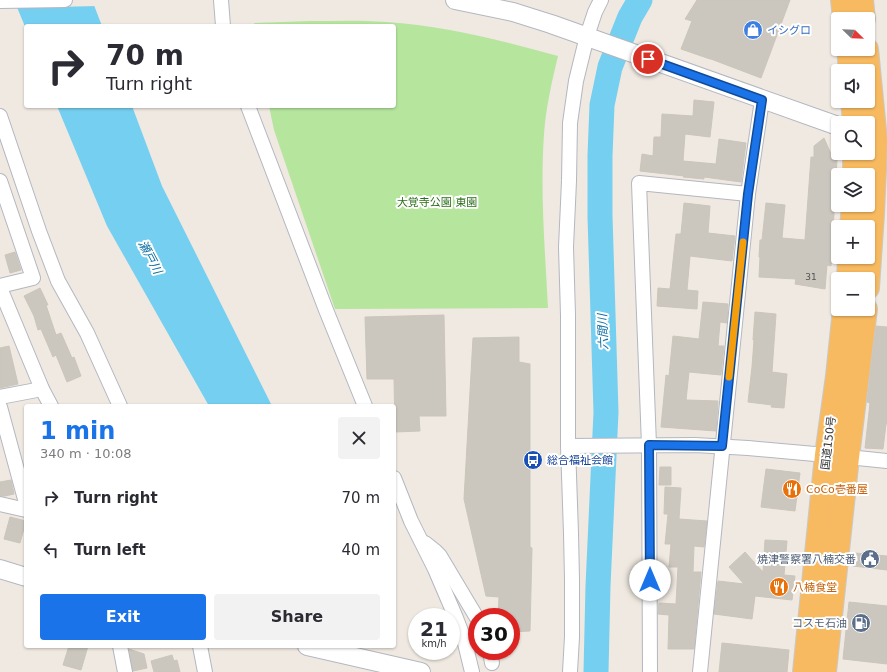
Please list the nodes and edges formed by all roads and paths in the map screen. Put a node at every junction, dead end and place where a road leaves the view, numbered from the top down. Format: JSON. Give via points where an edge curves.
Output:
{"nodes":[{"id":1,"x":0,"y":0,"type":"edge"},
{"id":2,"x":65,"y":0,"type":"edge"},
{"id":3,"x":221,"y":0,"type":"edge"},
{"id":4,"x":455,"y":0,"type":"edge"},
{"id":5,"x":601,"y":0,"type":"edge"},
{"id":6,"x":842,"y":0,"type":"edge"},
{"id":7,"x":862,"y":0,"type":"edge"},
{"id":8,"x":843,"y":12,"type":"edge"},
{"id":9,"x":863,"y":12,"type":"edge"},
{"id":10,"x":223,"y":24,"type":"edge"},
{"id":11,"x":591,"y":38,"type":"junction"},
{"id":12,"x":868,"y":56,"type":"edge"},
{"id":13,"x":762,"y":100,"type":"junction"},
{"id":14,"x":249,"y":108,"type":"edge"},
{"id":15,"x":0,"y":116,"type":"edge"},
{"id":16,"x":831,"y":124,"type":"edge"},
{"id":17,"x":877,"y":141,"type":"edge"},
{"id":18,"x":0,"y":181,"type":"edge"},
{"id":19,"x":748,"y":194,"type":"junction"},
{"id":20,"x":869,"y":272,"type":"edge"},
{"id":21,"x":0,"y":287,"type":"edge"},
{"id":22,"x":843,"y":316,"type":"edge"},
{"id":23,"x":865,"y":316,"type":"edge"},
{"id":24,"x":42,"y":389,"type":"junction"},
{"id":25,"x":0,"y":397,"type":"edge"},
{"id":26,"x":49,"y":404,"type":"edge"},
{"id":27,"x":119,"y":404,"type":"edge"},
{"id":28,"x":364,"y":404,"type":"edge"},
{"id":29,"x":0,"y":407,"type":"edge"},
{"id":30,"x":649,"y":445,"type":"junction"},
{"id":31,"x":572,"y":446,"type":"junction"},
{"id":32,"x":722,"y":446,"type":"junction"},
{"id":33,"x":826,"y":455,"type":"junction"},
{"id":34,"x":848,"y":457,"type":"junction"},
{"id":35,"x":887,"y":461,"type":"edge"},
{"id":36,"x":396,"y":483,"type":"edge"},
{"id":37,"x":24,"y":496,"type":"edge"},
{"id":38,"x":0,"y":504,"type":"edge"},
{"id":39,"x":24,"y":510,"type":"edge"},
{"id":40,"x":421,"y":541,"type":"junction"},
{"id":41,"x":0,"y":569,"type":"edge"},
{"id":42,"x":24,"y":576,"type":"edge"},
{"id":43,"x":471,"y":608,"type":"edge"},
{"id":44,"x":120,"y":648,"type":"edge"},
{"id":45,"x":200,"y":648,"type":"edge"},
{"id":46,"x":316,"y":648,"type":"edge"},
{"id":47,"x":125,"y":672,"type":"edge"},
{"id":48,"x":205,"y":672,"type":"edge"},
{"id":49,"x":421,"y":672,"type":"edge"},
{"id":50,"x":472,"y":672,"type":"edge"},
{"id":51,"x":570,"y":672,"type":"edge"},
{"id":52,"x":650,"y":672,"type":"edge"},
{"id":53,"x":700,"y":672,"type":"edge"},
{"id":54,"x":804,"y":672,"type":"edge"},
{"id":55,"x":825,"y":672,"type":"edge"}],
"edges":[{"from":1,"to":2,"type":"street"},
{"from":3,"to":10,"type":"street"},
{"from":4,"to":11,"type":"street","via":[[514,12]]},
{"from":5,"to":11,"type":"street","via":[[595,12]]},
{"from":6,"to":8,"type":"highway"},
{"from":7,"to":9,"type":"highway"},
{"from":11,"to":13,"type":"street"},
{"from":11,"to":31,"type":"street","via":[[576,81],[570,123],[566,247]]},
{"from":12,"to":17,"type":"highway"},
{"from":13,"to":16,"type":"street"},
{"from":13,"to":19,"type":"street"},
{"from":14,"to":28,"type":"street"},
{"from":15,"to":27,"type":"street","via":[[58,281],[87,333]]},
{"from":17,"to":20,"type":"highway"},
{"from":18,"to":21,"type":"street","via":[[33,278]]},
{"from":19,"to":30,"type":"street","via":[[639,183]]},
{"from":19,"to":32,"type":"street"},
{"from":21,"to":24,"type":"street"},
{"from":22,"to":33,"type":"highway","name":"国道150号"},
{"from":23,"to":34,"type":"highway","name":"国道150号"},
{"from":24,"to":25,"type":"street"},
{"from":24,"to":26,"type":"street"},
{"from":29,"to":37,"type":"street"},
{"from":30,"to":31,"type":"street"},
{"from":30,"to":32,"type":"street"},
{"from":30,"to":52,"type":"street"},
{"from":31,"to":51,"type":"street"},
{"from":32,"to":33,"type":"street"},
{"from":32,"to":53,"type":"street"},
{"from":33,"to":54,"type":"highway","name":"国道150号"},
{"from":34,"to":35,"type":"street"},
{"from":34,"to":55,"type":"highway","name":"国道150号"},
{"from":36,"to":40,"type":"street"},
{"from":38,"to":39,"type":"street"},
{"from":40,"to":43,"type":"street","via":[[440,556]]},
{"from":40,"to":50,"type":"street","via":[[456,618]]},
{"from":41,"to":42,"type":"street"},
{"from":44,"to":47,"type":"street"},
{"from":45,"to":48,"type":"street"},
{"from":46,"to":49,"type":"street"}]}
